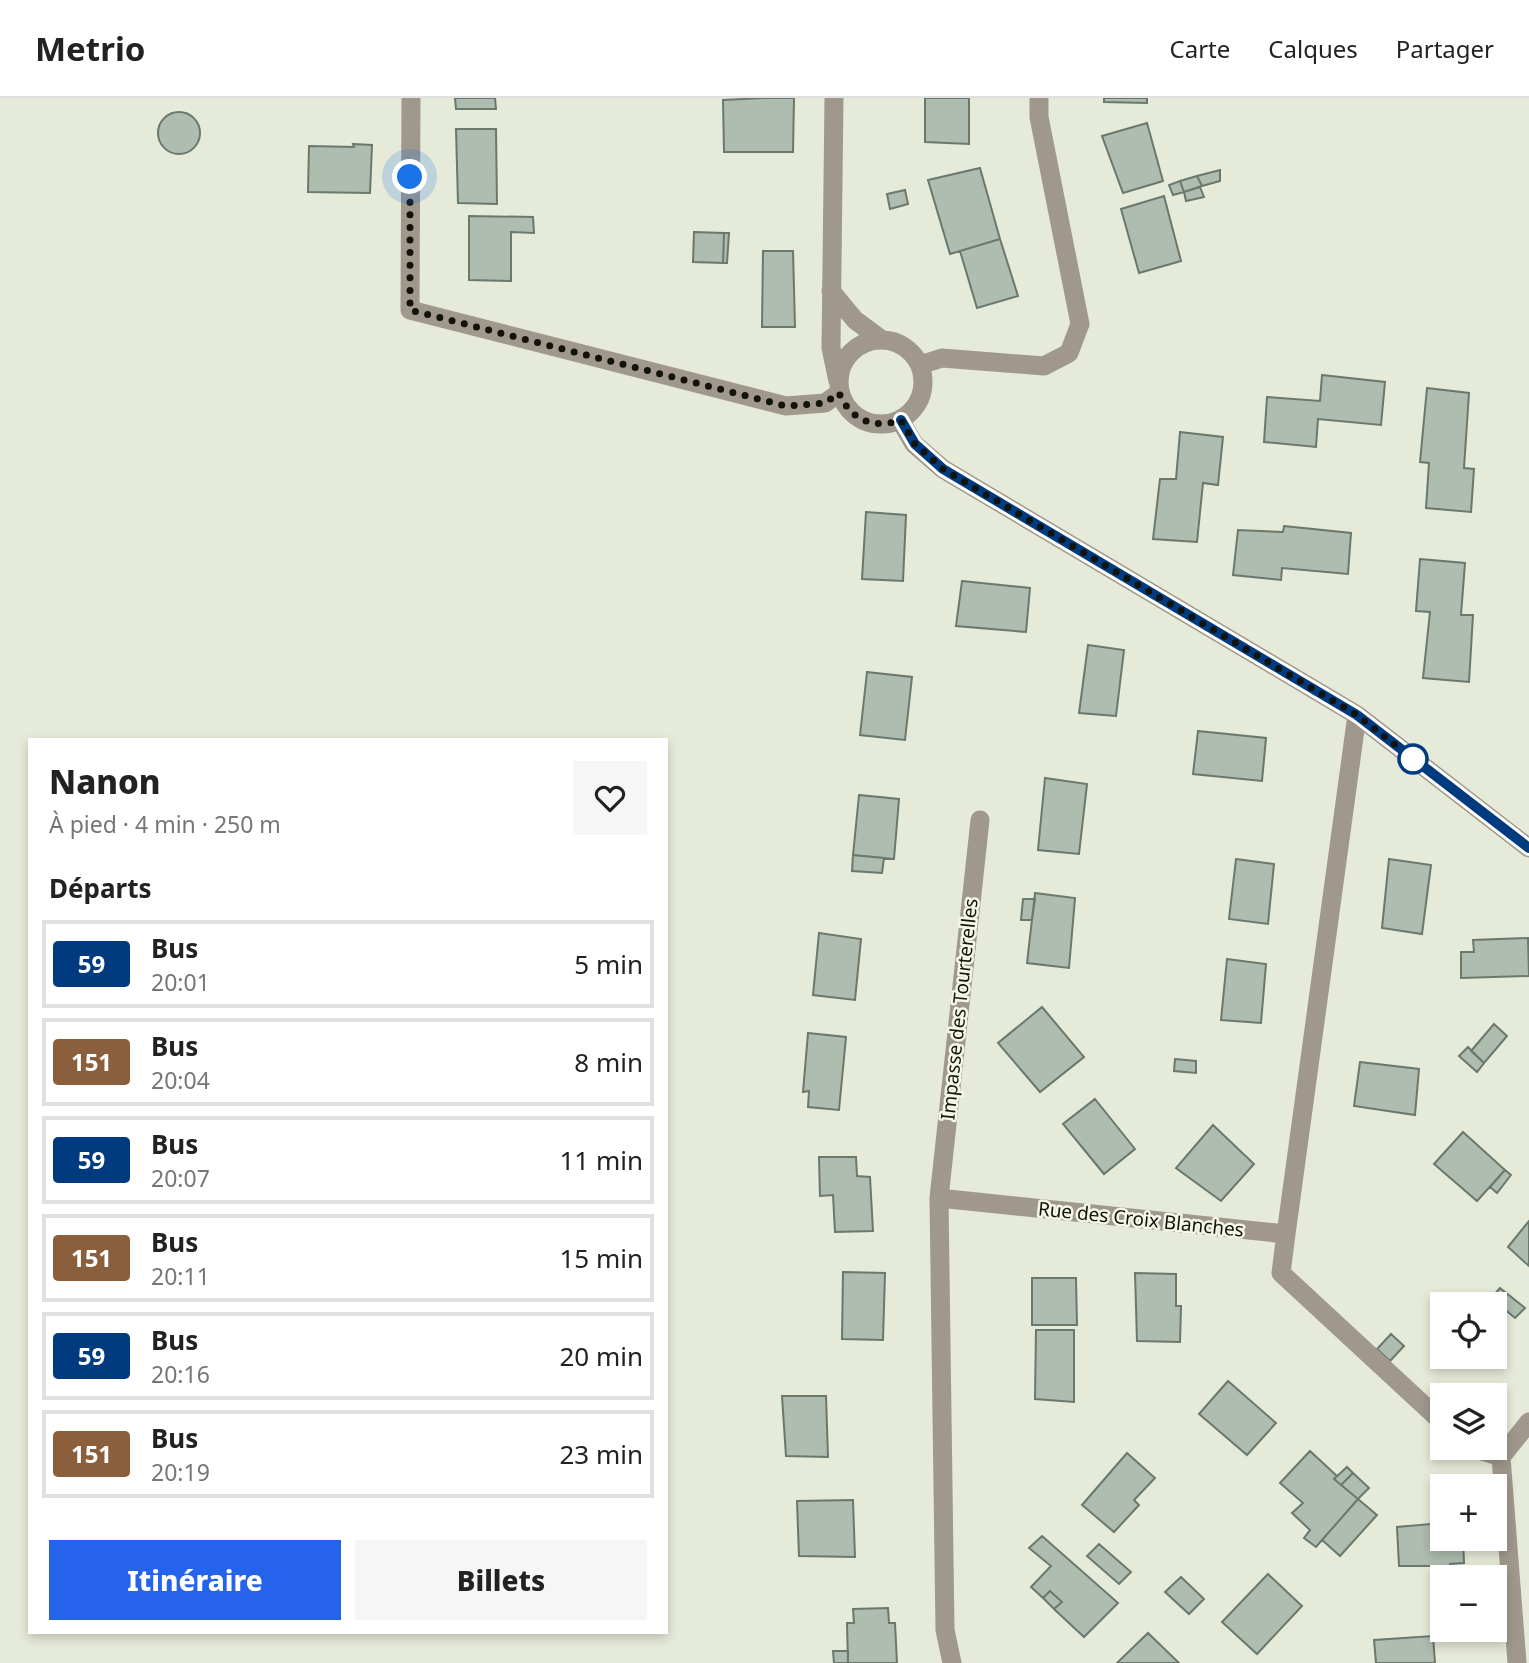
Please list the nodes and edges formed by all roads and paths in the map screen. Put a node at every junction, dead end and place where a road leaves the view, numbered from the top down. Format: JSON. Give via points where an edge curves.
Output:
{"nodes":[{"id":1,"x":411,"y":98,"type":"edge"},
{"id":2,"x":834,"y":98,"type":"edge"},
{"id":3,"x":1039,"y":98,"type":"edge"},
{"id":4,"x":831,"y":291,"type":"junction"},
{"id":5,"x":881,"y":340,"type":"junction"},
{"id":6,"x":920,"y":365,"type":"junction"},
{"id":7,"x":839,"y":386,"type":"junction"},
{"id":8,"x":901,"y":420,"type":"junction"},
{"id":9,"x":1357,"y":715,"type":"junction"},
{"id":10,"x":979,"y":820,"type":"dead end"},
{"id":11,"x":1529,"y":848,"type":"edge"},
{"id":12,"x":939,"y":1198,"type":"junction"},
{"id":13,"x":1286,"y":1234,"type":"junction"},
{"id":14,"x":1430,"y":1411,"type":"edge"},
{"id":15,"x":1529,"y":1422,"type":"edge"},
{"id":16,"x":1507,"y":1450,"type":"edge"},
{"id":17,"x":1501,"y":1460,"type":"edge"},
{"id":18,"x":953,"y":1663,"type":"edge"},
{"id":19,"x":1517,"y":1663,"type":"edge"}],
"edges":[{"from":1,"to":7,"type":"street","via":[[410,310],[786,406],[825,403]]},
{"from":2,"to":4,"type":"street"},
{"from":3,"to":6,"type":"street","via":[[1080,324],[1069,354],[1044,366],[942,358]]},
{"from":4,"to":5,"type":"street","via":[[855,320]]},
{"from":4,"to":7,"type":"street","via":[[831,348]]},
{"from":5,"to":6,"type":"street","via":[[904,347]]},
{"from":5,"to":7,"type":"street","via":[[852,351],[844,360]]},
{"from":6,"to":8,"type":"street","via":[[923,377],[918,402]]},
{"from":7,"to":8,"type":"street","via":[[844,405],[863,421],[888,425]]},
{"from":8,"to":9,"type":"street","via":[[915,444],[943,469]]},
{"from":9,"to":11,"type":"street"},
{"from":9,"to":13,"type":"street"},
{"from":10,"to":12,"type":"street","name":"Impasse des Tourterelles"},
{"from":12,"to":13,"type":"street","name":"Rue des Croix Blanches"},
{"from":12,"to":18,"type":"street","via":[[945,1630]]},
{"from":13,"to":14,"type":"street","via":[[1281,1273]]},
{"from":15,"to":16,"type":"street"},
{"from":17,"to":19,"type":"street"}]}
